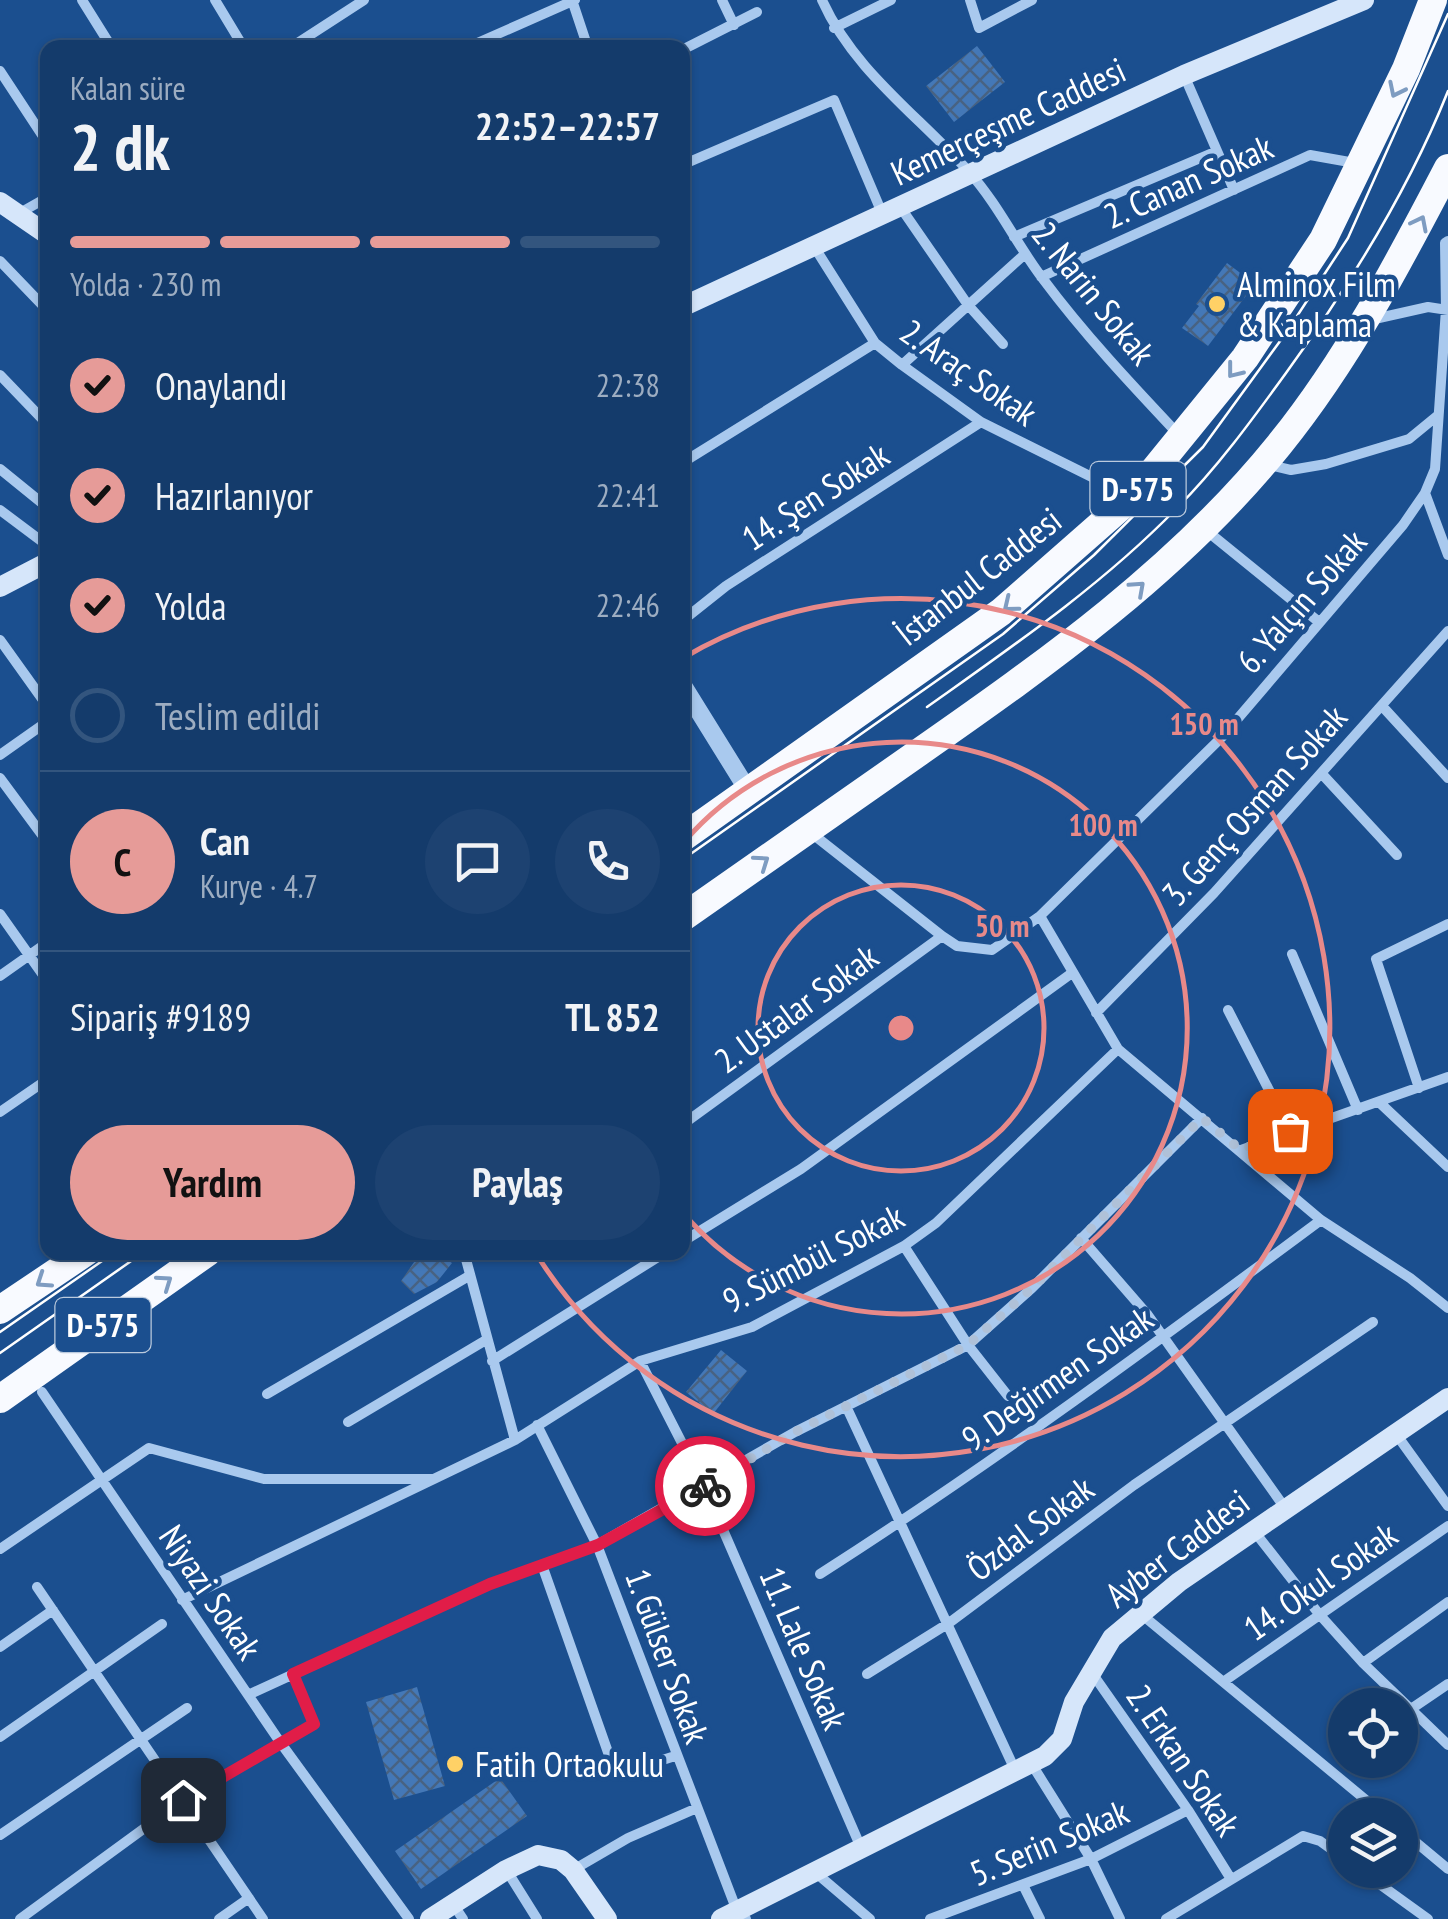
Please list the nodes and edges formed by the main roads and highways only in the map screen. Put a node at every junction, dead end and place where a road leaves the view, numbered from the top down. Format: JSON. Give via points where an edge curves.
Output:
{"nodes":[{"id":1,"x":1427,"y":1,"type":"edge"},
{"id":2,"x":1351,"y":2,"type":"edge"},
{"id":3,"x":1448,"y":168,"type":"edge"},
{"id":4,"x":9,"y":208,"type":"edge"},
{"id":5,"x":40,"y":230,"type":"edge"},
{"id":6,"x":690,"y":303,"type":"edge"},
{"id":7,"x":40,"y":566,"type":"edge"},
{"id":8,"x":0,"y":588,"type":"edge"},
{"id":9,"x":690,"y":832,"type":"edge"},
{"id":10,"x":690,"y":912,"type":"edge"},
{"id":11,"x":74,"y":1260,"type":"edge"},
{"id":12,"x":197,"y":1260,"type":"edge"},
{"id":13,"x":0,"y":1310,"type":"edge"},
{"id":14,"x":1448,"y":1398,"type":"edge"},
{"id":15,"x":0,"y":1399,"type":"edge"},
{"id":16,"x":458,"y":1912,"type":"edge"},
{"id":17,"x":735,"y":1916,"type":"edge"},
{"id":18,"x":430,"y":1919,"type":"edge"},
{"id":19,"x":607,"y":1919,"type":"edge"}],
"edges":[{"from":1,"to":9,"type":"highway","name":"İstanbul Caddesi","number":"D-575","one_way":true,"via":[[1406,69],[1323,240],[1245,358],[1132,496],[1001,612]]},
{"from":2,"to":6,"type":"main road","name":"Kemerçeşme Caddesi"},
{"from":10,"to":3,"type":"highway","number":"D-575","one_way":true,"via":[[1045,664],[1203,528],[1312,402]]},
{"from":4,"to":5,"type":"main road"},
{"from":7,"to":8,"type":"main road"},
{"from":11,"to":13,"type":"highway","number":"D-575","one_way":true},
{"from":15,"to":12,"type":"highway","number":"D-575","one_way":true},
{"from":14,"to":17,"type":"main road","name":"Ayber Caddesi","via":[[1285,1508],[1112,1638],[1074,1702],[1062,1739],[1046,1756]]},
{"from":16,"to":18,"type":"main road"},
{"from":16,"to":19,"type":"main road","via":[[506,1870],[538,1856],[573,1870]]}]}
